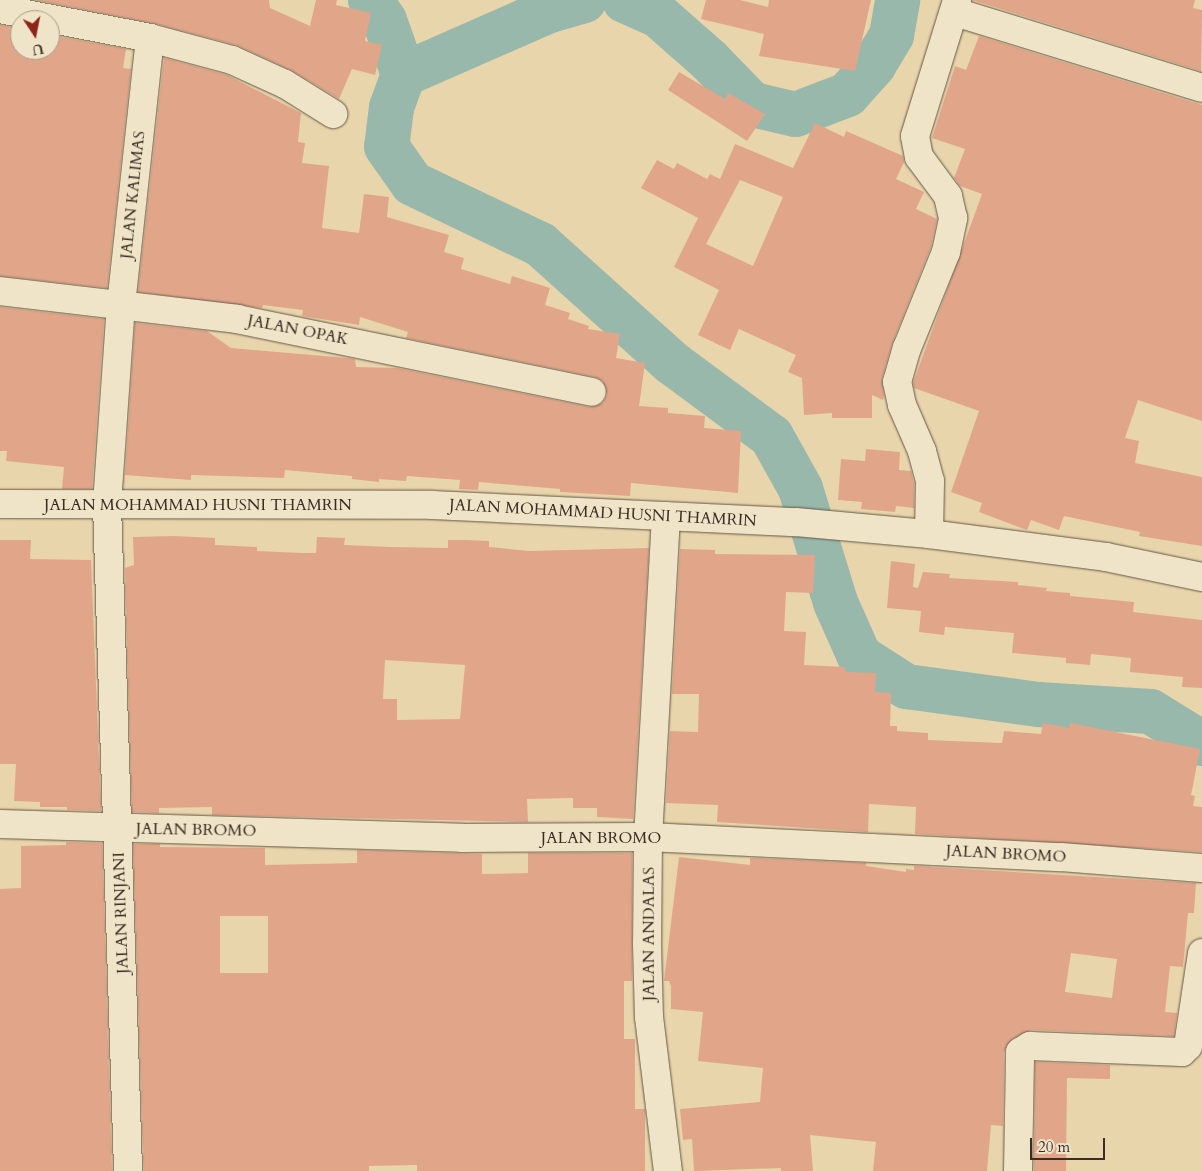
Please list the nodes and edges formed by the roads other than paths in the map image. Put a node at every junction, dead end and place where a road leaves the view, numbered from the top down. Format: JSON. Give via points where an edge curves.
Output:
{"nodes":[{"id":1,"x":956,"y":6,"type":"edge"},
{"id":2,"x":0,"y":9,"type":"edge"},
{"id":3,"x":150,"y":38,"type":"junction"},
{"id":4,"x":1202,"y":88,"type":"edge"},
{"id":5,"x":333,"y":114,"type":"dead end"},
{"id":6,"x":0,"y":291,"type":"edge"},
{"id":7,"x":121,"y":304,"type":"junction"},
{"id":8,"x":592,"y":392,"type":"dead end"},
{"id":9,"x":0,"y":504,"type":"edge"},
{"id":10,"x":107,"y":505,"type":"junction"},
{"id":11,"x":666,"y":516,"type":"junction"},
{"id":12,"x":930,"y":534,"type":"junction"},
{"id":13,"x":1202,"y":577,"type":"edge"},
{"id":14,"x":0,"y":824,"type":"edge"},
{"id":15,"x":118,"y":830,"type":"junction"},
{"id":16,"x":648,"y":837,"type":"junction"},
{"id":17,"x":1202,"y":868,"type":"edge"},
{"id":18,"x":1202,"y":953,"type":"edge"},
{"id":19,"x":1197,"y":1022,"type":"edge"},
{"id":20,"x":128,"y":1171,"type":"edge"},
{"id":21,"x":668,"y":1171,"type":"edge"},
{"id":22,"x":1018,"y":1171,"type":"edge"}],
"edges":[{"from":1,"to":4,"type":"street"},
{"from":1,"to":12,"type":"street","via":[[915,136],[919,157],[948,196],[954,218],[946,252],[907,348],[897,382],[902,405],[922,451],[930,481]]},
{"from":2,"to":3,"type":"street"},
{"from":3,"to":5,"type":"street","via":[[232,60],[285,84]]},
{"from":3,"to":7,"type":"street","name":"JALAN KALIMAS"},
{"from":6,"to":7,"type":"street","name":"JALAN OPAK"},
{"from":7,"to":8,"type":"street","name":"JALAN OPAK","via":[[256,322]]},
{"from":7,"to":10,"type":"street","name":"JALAN KALIMAS"},
{"from":9,"to":10,"type":"street","name":"JALAN MOHAMMAD HUSNI THAMRIN"},
{"from":10,"to":11,"type":"street","name":"JALAN MOHAMMAD HUSNI THAMRIN","via":[[432,505]]},
{"from":10,"to":15,"type":"street","name":"JALAN RINJANI"},
{"from":11,"to":12,"type":"street","name":"JALAN MOHAMMAD HUSNI THAMRIN","via":[[796,522]]},
{"from":11,"to":16,"type":"street","name":"JALAN ANDALAS"},
{"from":12,"to":13,"type":"street","name":"JALAN MOHAMMAD HUSNI THAMRIN","via":[[1106,558]]},
{"from":14,"to":15,"type":"street","name":"JALAN BROMO"},
{"from":15,"to":16,"type":"street","name":"JALAN BROMO","via":[[462,838]]},
{"from":15,"to":20,"type":"street","name":"JALAN RINJANI"},
{"from":16,"to":17,"type":"street","name":"JALAN BROMO","via":[[1061,857]]},
{"from":16,"to":21,"type":"street","name":"JALAN ANDALAS","via":[[649,1017]]},
{"from":18,"to":19,"type":"street"},
{"from":19,"to":22,"type":"street","via":[[1188,1046],[1178,1052],[1030,1046],[1023,1049],[1019,1056]]}]}
